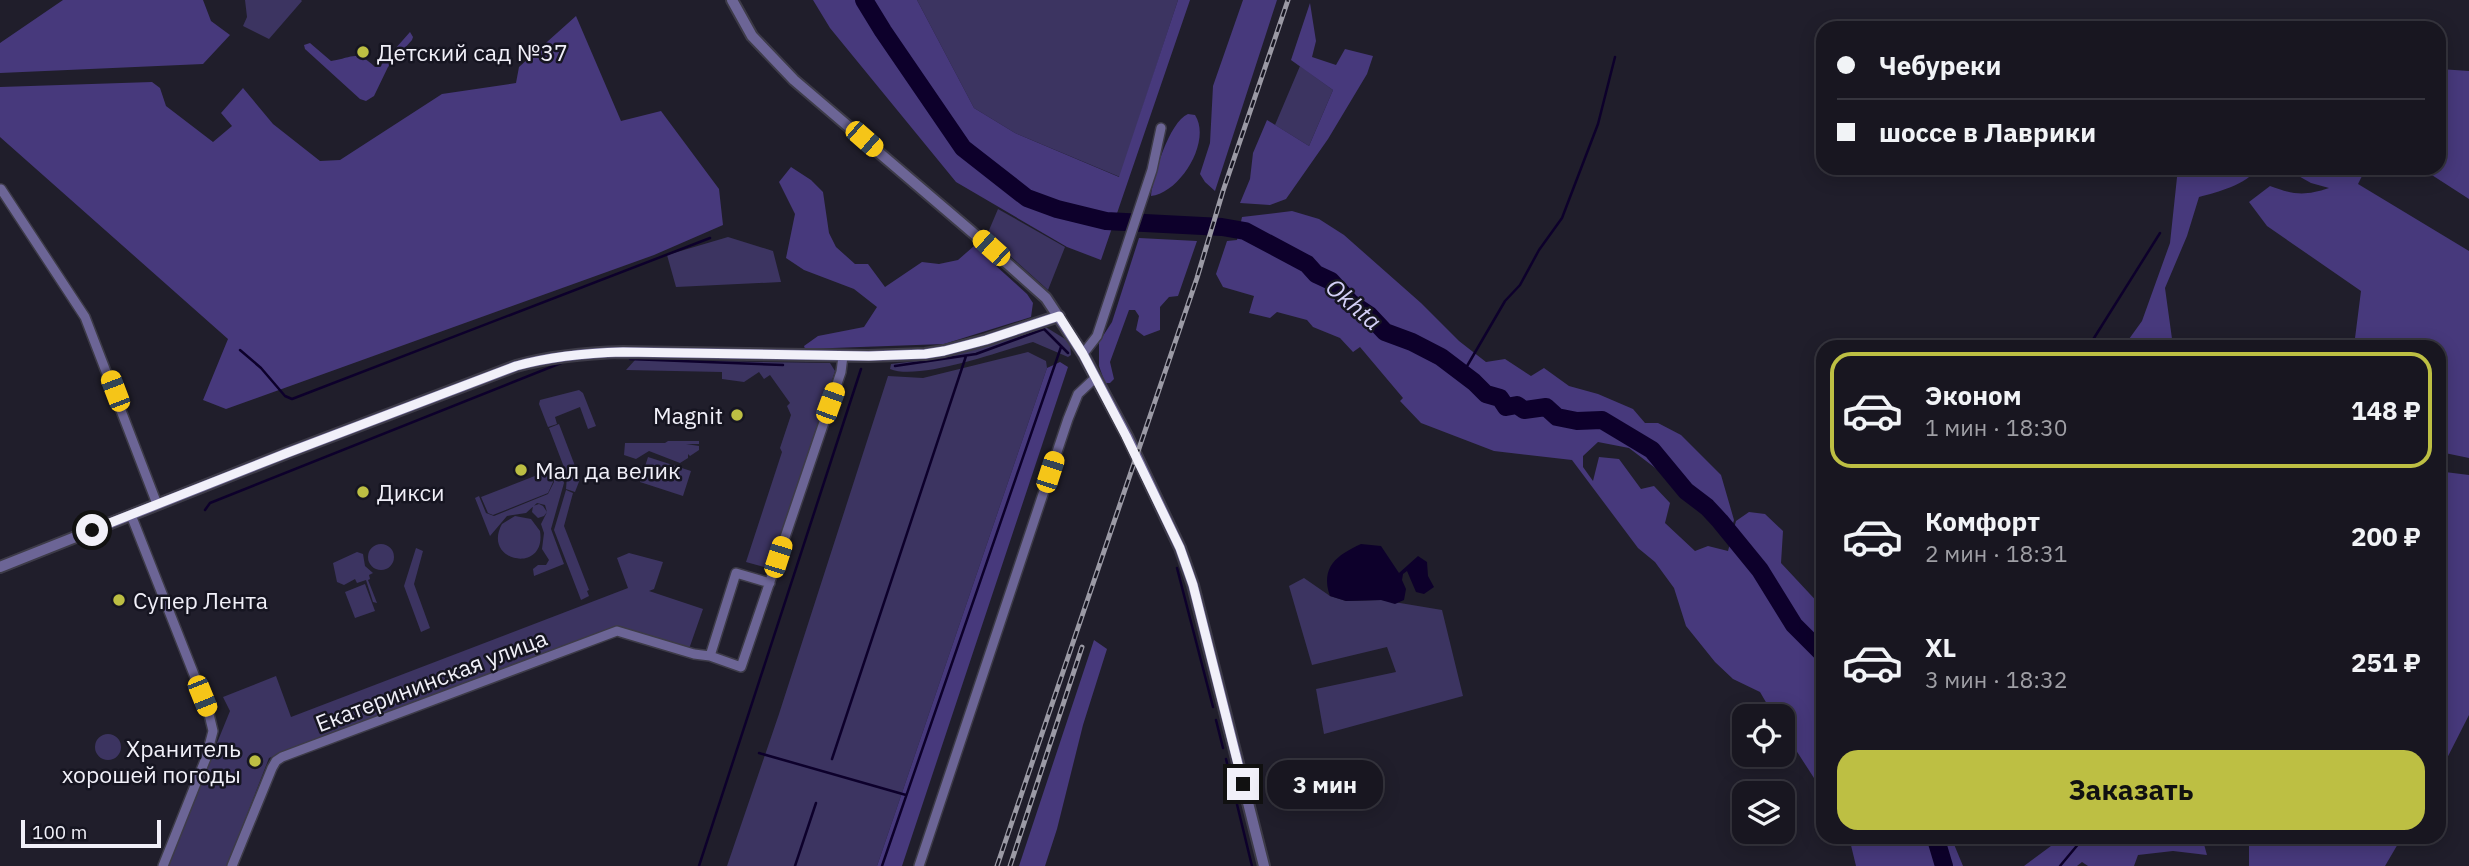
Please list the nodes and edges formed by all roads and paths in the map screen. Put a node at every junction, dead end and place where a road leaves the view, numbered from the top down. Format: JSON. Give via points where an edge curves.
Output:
{"nodes":[{"id":1,"x":732,"y":0,"type":"edge"},
{"id":2,"x":1161,"y":128,"type":"dead end"},
{"id":3,"x":1,"y":189,"type":"edge"},
{"id":4,"x":1059,"y":316,"type":"junction"},
{"id":5,"x":1083,"y":354,"type":"junction"},
{"id":6,"x":843,"y":356,"type":"junction"},
{"id":7,"x":1095,"y":378,"type":"junction"},
{"id":8,"x":158,"y":504,"type":"junction"},
{"id":9,"x":131,"y":515,"type":"junction"},
{"id":10,"x":0,"y":567,"type":"edge"},
{"id":11,"x":770,"y":583,"type":"junction"},
{"id":12,"x":710,"y":656,"type":"junction"},
{"id":13,"x":163,"y":866,"type":"edge"},
{"id":14,"x":232,"y":866,"type":"edge"},
{"id":15,"x":919,"y":866,"type":"edge"},
{"id":16,"x":1264,"y":866,"type":"edge"}],
"edges":[{"from":1,"to":4,"type":"street","via":[[752,36],[794,80],[982,240],[1046,298]]},
{"from":2,"to":5,"type":"street","via":[[1152,170],[1097,335]]},
{"from":3,"to":8,"type":"street","via":[[85,317]]},
{"from":4,"to":5,"type":"street"},
{"from":4,"to":6,"type":"street","via":[[944,351]]},
{"from":5,"to":7,"type":"street"},
{"from":6,"to":8,"type":"street","via":[[623,352],[543,359]]},
{"from":6,"to":11,"type":"street"},
{"from":7,"to":15,"type":"street","via":[[1078,394],[1068,419]]},
{"from":7,"to":16,"type":"street","via":[[1176,538],[1193,585]]},
{"from":8,"to":9,"type":"street"},
{"from":9,"to":10,"type":"street"},
{"from":9,"to":13,"type":"street","via":[[214,731]]},
{"from":11,"to":12,"type":"street","name":"Екатерининская улица","via":[[741,667]]},
{"from":11,"to":12,"type":"street","via":[[736,572]]},
{"from":12,"to":14,"type":"street","name":"Екатерининская улица","via":[[617,631],[607,633],[282,757],[272,768]]}]}
